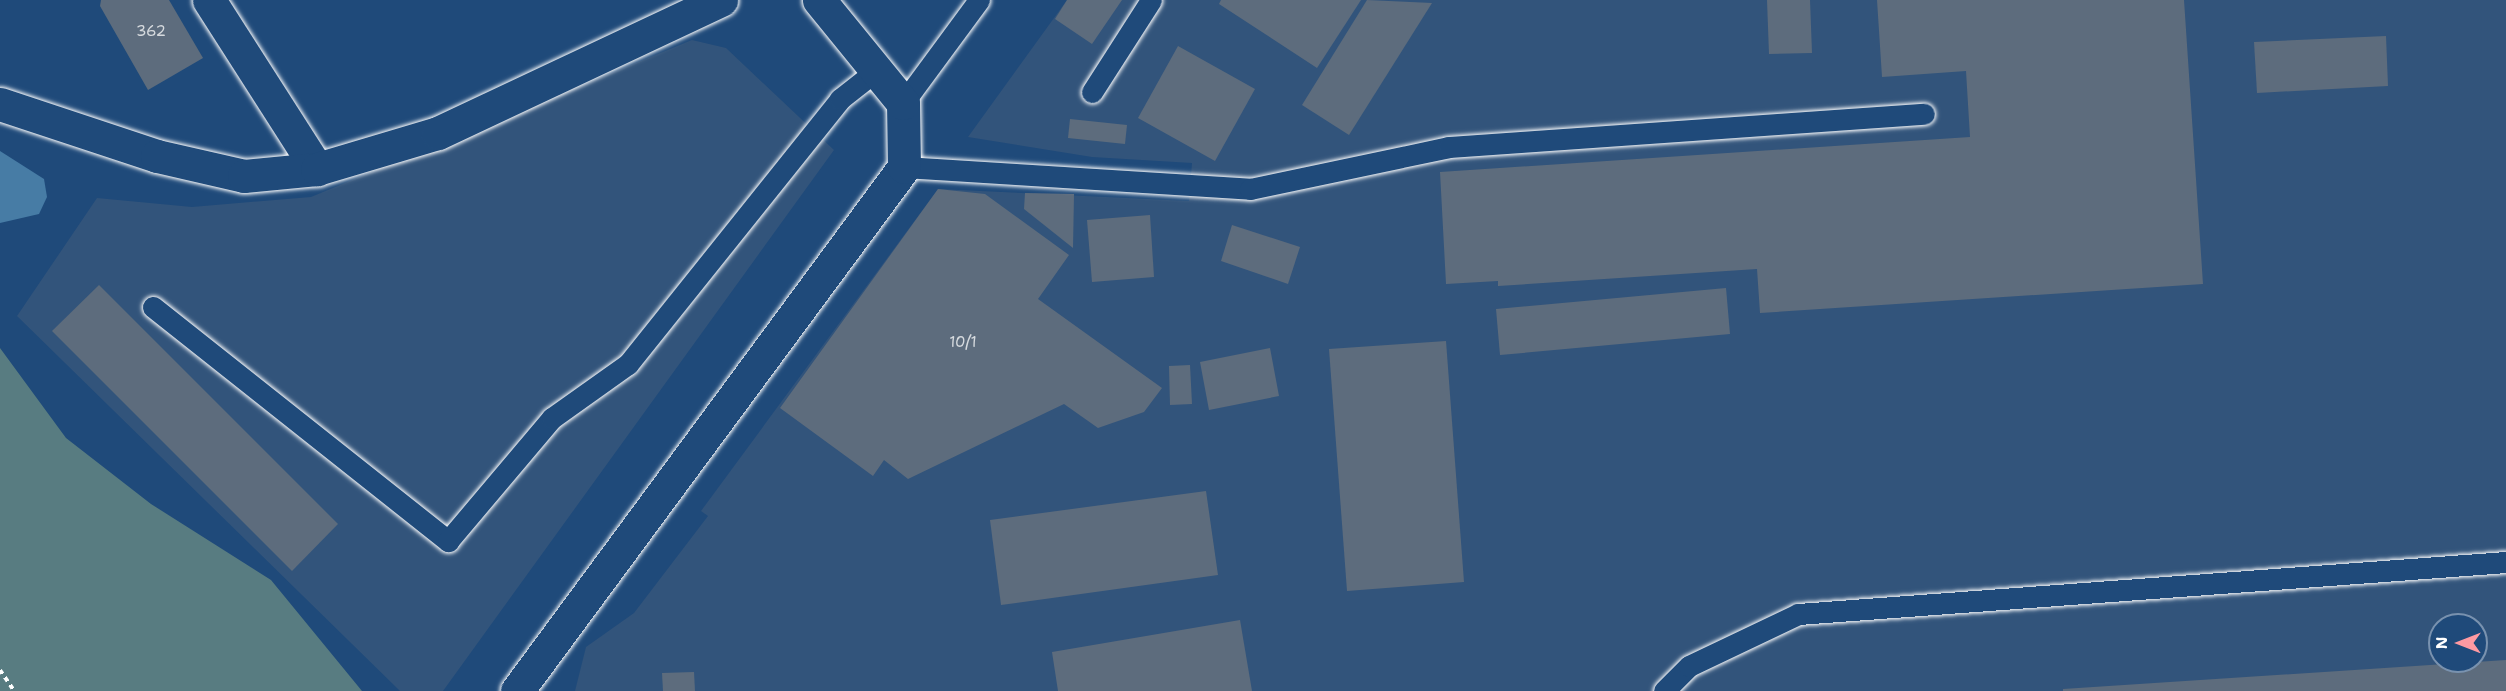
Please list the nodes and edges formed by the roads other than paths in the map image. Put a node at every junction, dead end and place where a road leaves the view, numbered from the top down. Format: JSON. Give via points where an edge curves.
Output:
{"nodes":[{"id":1,"x":209,"y":0,"type":"edge"},
{"id":2,"x":721,"y":0,"type":"edge"},
{"id":3,"x":819,"y":0,"type":"edge"},
{"id":4,"x":979,"y":0,"type":"edge"},
{"id":5,"x":1151,"y":0,"type":"edge"},
{"id":6,"x":877,"y":70,"type":"junction"},
{"id":7,"x":1092,"y":92,"type":"dead end"},
{"id":8,"x":903,"y":103,"type":"junction"},
{"id":9,"x":0,"y":104,"type":"edge"},
{"id":10,"x":1924,"y":114,"type":"dead end"},
{"id":11,"x":904,"y":166,"type":"junction"},
{"id":12,"x":317,"y":169,"type":"junction"},
{"id":13,"x":153,"y":307,"type":"dead end"},
{"id":14,"x":2506,"y":562,"type":"edge"},
{"id":15,"x":517,"y":691,"type":"edge"},
{"id":16,"x":1664,"y":691,"type":"edge"}],
"edges":[{"from":1,"to":12,"type":"street"},
{"from":2,"to":12,"type":"street","via":[[438,133]]},
{"from":3,"to":6,"type":"street"},
{"from":4,"to":8,"type":"lane"},
{"from":5,"to":7,"type":"lane"},
{"from":6,"to":8,"type":"street"},
{"from":6,"to":13,"type":"lane","via":[[833,108],[628,364],[552,418],[448,541]]},
{"from":8,"to":11,"type":"street"},
{"from":9,"to":12,"type":"street","via":[[157,156],[244,176]]},
{"from":10,"to":11,"type":"lane","via":[[1449,147],[1250,189]]},
{"from":11,"to":15,"type":"street"},
{"from":14,"to":16,"type":"lane","via":[[1798,614],[1689,666]]}]}
